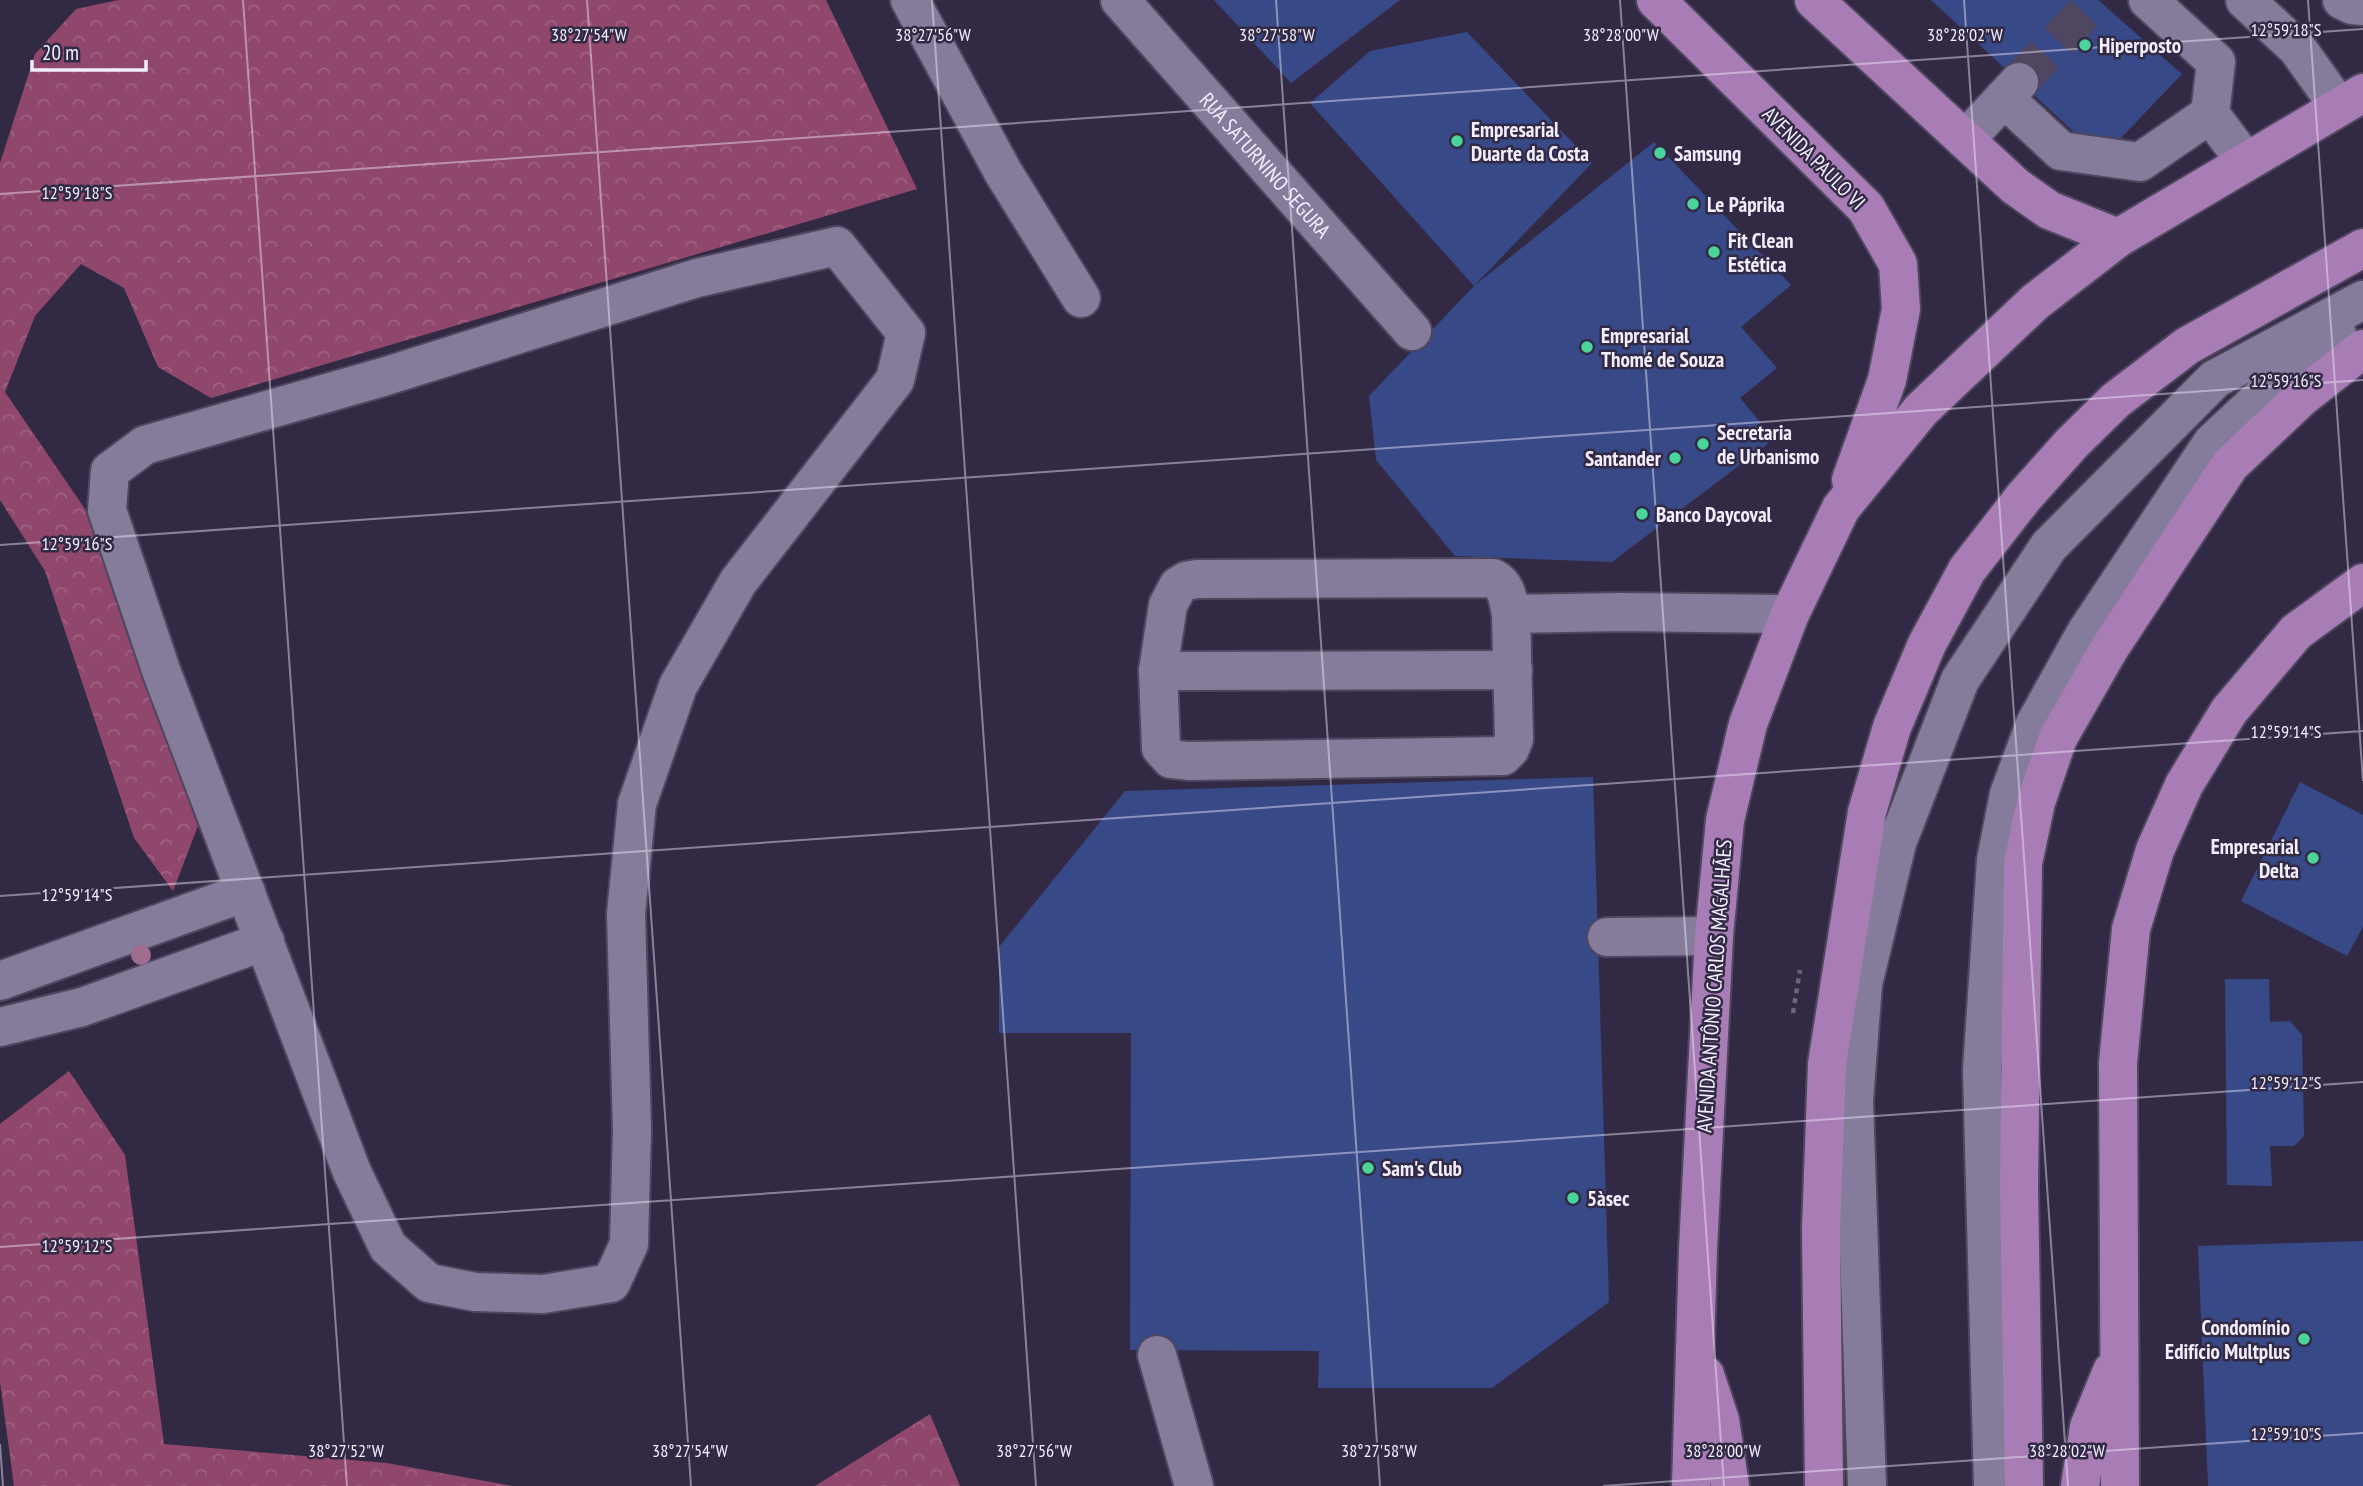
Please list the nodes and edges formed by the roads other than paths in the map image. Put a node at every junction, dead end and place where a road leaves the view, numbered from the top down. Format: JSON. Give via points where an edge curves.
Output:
{"nodes":[{"id":1,"x":910,"y":0,"type":"edge"},
{"id":2,"x":1120,"y":0,"type":"edge"},
{"id":3,"x":1656,"y":0,"type":"edge"},
{"id":4,"x":1814,"y":0,"type":"edge"},
{"id":5,"x":2148,"y":0,"type":"edge"},
{"id":6,"x":2245,"y":0,"type":"edge"},
{"id":7,"x":2342,"y":0,"type":"edge"},
{"id":8,"x":2363,"y":6,"type":"edge"},
{"id":9,"x":2351,"y":100,"type":"edge"},
{"id":10,"x":2210,"y":114,"type":"junction"},
{"id":11,"x":1965,"y":140,"type":"junction"},
{"id":12,"x":2245,"y":162,"type":"junction"},
{"id":13,"x":2118,"y":238,"type":"junction"},
{"id":14,"x":2363,"y":248,"type":"edge"},
{"id":15,"x":1081,"y":298,"type":"dead end"},
{"id":16,"x":2363,"y":300,"type":"edge"},
{"id":17,"x":2363,"y":318,"type":"edge"},
{"id":18,"x":1412,"y":331,"type":"dead end"},
{"id":19,"x":2363,"y":349,"type":"edge"},
{"id":20,"x":1841,"y":509,"type":"junction"},
{"id":21,"x":2363,"y":583,"type":"edge"},
{"id":22,"x":1511,"y":614,"type":"junction"},
{"id":23,"x":1790,"y":614,"type":"junction"},
{"id":24,"x":1513,"y":670,"type":"junction"},
{"id":25,"x":1158,"y":671,"type":"junction"},
{"id":26,"x":2047,"y":731,"type":"junction"},
{"id":27,"x":246,"y":892,"type":"junction"},
{"id":28,"x":1714,"y":936,"type":"junction"},
{"id":29,"x":1607,"y":937,"type":"dead end"},
{"id":30,"x":265,"y":941,"type":"junction"},
{"id":31,"x":0,"y":981,"type":"edge"},
{"id":32,"x":0,"y":1027,"type":"edge"},
{"id":33,"x":1696,"y":1346,"type":"junction"},
{"id":34,"x":1157,"y":1355,"type":"dead end"},
{"id":35,"x":2118,"y":1357,"type":"junction"},
{"id":36,"x":1194,"y":1486,"type":"edge"},
{"id":37,"x":1691,"y":1486,"type":"edge"},
{"id":38,"x":1730,"y":1486,"type":"edge"},
{"id":39,"x":1824,"y":1486,"type":"edge"},
{"id":40,"x":1867,"y":1486,"type":"edge"},
{"id":41,"x":1993,"y":1486,"type":"edge"},
{"id":42,"x":2024,"y":1486,"type":"edge"},
{"id":43,"x":2080,"y":1486,"type":"edge"},
{"id":44,"x":2120,"y":1486,"type":"edge"}],
"edges":[{"from":1,"to":15,"type":"street","via":[[1003,172]]},
{"from":2,"to":18,"type":"street","name":"RUA SATURNINO SEGURA"},
{"from":3,"to":20,"type":"main road","name":"AVENIDA PAULO VI","via":[[1866,208],[1898,264],[1901,309],[1887,380]]},
{"from":4,"to":11,"type":"main road"},
{"from":5,"to":10,"type":"street","via":[[2216,62]]},
{"from":6,"to":9,"type":"street"},
{"from":7,"to":8,"type":"street"},
{"from":9,"to":12,"type":"main road","name":"AVENIDA ANTÔNIO CARLOS MAGALHÃES"},
{"from":10,"to":11,"type":"street","via":[[2140,162],[2061,151],[2012,90]]},
{"from":10,"to":12,"type":"street"},
{"from":11,"to":13,"type":"main road","via":[[2049,210]]},
{"from":12,"to":13,"type":"main road","name":"AVENIDA ANTÔNIO CARLOS MAGALHÃES"},
{"from":13,"to":20,"type":"main road","name":"AVENIDA ANTÔNIO CARLOS MAGALHÃES","via":[[2035,302],[1922,410]]},
{"from":14,"to":39,"type":"main road","via":[[2187,346],[2116,400],[2023,498],[1967,570],[1927,644],[1892,727],[1867,812],[1827,1063],[1821,1230]]},
{"from":16,"to":40,"type":"street","via":[[2216,379],[2049,546],[1960,680],[1897,843],[1863,984],[1854,1101]]},
{"from":17,"to":26,"type":"street","via":[[2285,375],[2212,443],[2085,634]]},
{"from":19,"to":26,"type":"main road","via":[[2302,397],[2230,465],[2109,649]]},
{"from":20,"to":23,"type":"main road","name":"AVENIDA ANTÔNIO CARLOS MAGALHÃES"},
{"from":21,"to":35,"type":"main road","via":[[2296,632],[2229,711],[2184,785],[2155,850],[2131,929],[2118,1063]]},
{"from":22,"to":23,"type":"street"},
{"from":22,"to":24,"type":"street"},
{"from":22,"to":25,"type":"street","via":[[1504,588],[1493,578],[1197,579],[1178,586],[1168,605]]},
{"from":23,"to":28,"type":"main road","name":"AVENIDA ANTÔNIO CARLOS MAGALHÃES","via":[[1748,724],[1725,820]]},
{"from":24,"to":25,"type":"street"},
{"from":24,"to":25,"type":"street","via":[[1514,739],[1503,756],[1188,761],[1171,759],[1161,748]]},
{"from":26,"to":41,"type":"street","via":[[2009,794],[1996,860],[1983,1057]]},
{"from":26,"to":42,"type":"main road","via":[[2022,863],[2019,1187]]},
{"from":27,"to":30,"type":"street"},
{"from":27,"to":30,"type":"street","via":[[162,673],[107,510],[110,471],[145,444],[383,377],[697,278],[837,246],[906,332],[895,380],[738,582],[677,686],[638,804],[626,914],[632,1129],[629,1244],[611,1283],[543,1294],[475,1292],[429,1283],[388,1247],[352,1172]]},
{"from":27,"to":31,"type":"street"},
{"from":28,"to":29,"type":"street"},
{"from":28,"to":33,"type":"main road","name":"AVENIDA ANTÔNIO CARLOS MAGALHÃES"},
{"from":30,"to":32,"type":"street","via":[[82,1007]]},
{"from":33,"to":37,"type":"main road","name":"AVENIDA ANTÔNIO CARLOS MAGALHÃES"},
{"from":33,"to":38,"type":"main road","via":[[1720,1420]]},
{"from":34,"to":36,"type":"street"},
{"from":35,"to":43,"type":"main road","via":[[2089,1427]]},
{"from":35,"to":44,"type":"main road"}]}
